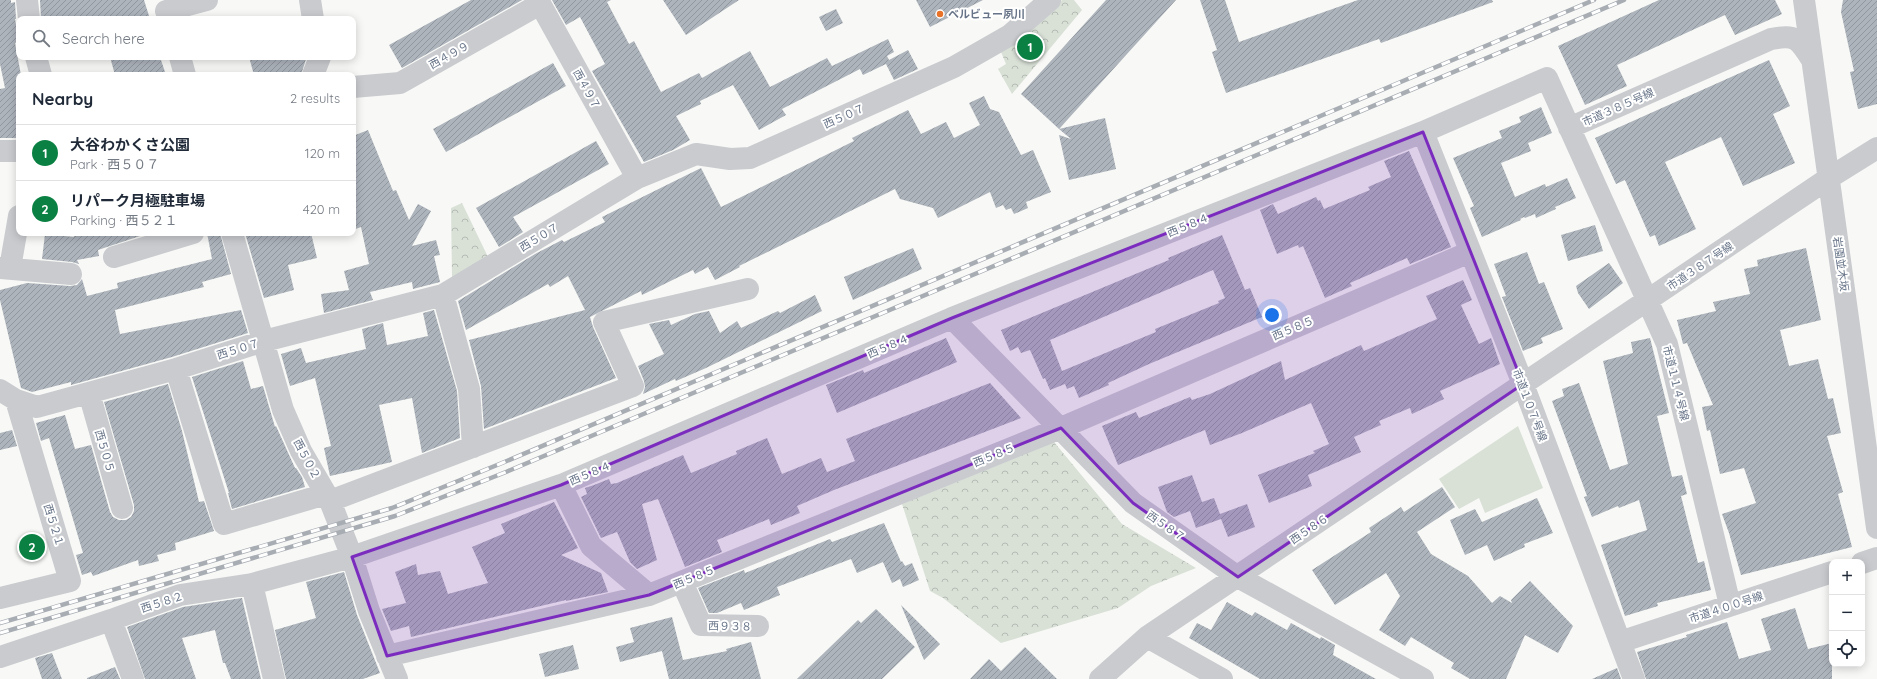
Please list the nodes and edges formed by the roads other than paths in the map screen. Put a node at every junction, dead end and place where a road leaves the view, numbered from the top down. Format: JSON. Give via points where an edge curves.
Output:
{"nodes":[{"id":1,"x":27,"y":0,"type":"edge"},
{"id":2,"x":207,"y":0,"type":"edge"},
{"id":3,"x":310,"y":0,"type":"edge"},
{"id":4,"x":1050,"y":0,"type":"edge"},
{"id":5,"x":1804,"y":0,"type":"edge"},
{"id":6,"x":539,"y":2,"type":"edge"},
{"id":7,"x":166,"y":10,"type":"edge"},
{"id":8,"x":29,"y":16,"type":"edge"},
{"id":9,"x":313,"y":16,"type":"edge"},
{"id":10,"x":37,"y":60,"type":"edge"},
{"id":11,"x":181,"y":60,"type":"edge"},
{"id":12,"x":319,"y":60,"type":"edge"},
{"id":13,"x":1812,"y":60,"type":"junction"},
{"id":14,"x":40,"y":72,"type":"edge"},
{"id":15,"x":184,"y":72,"type":"edge"},
{"id":16,"x":314,"y":72,"type":"edge"},
{"id":17,"x":356,"y":87,"type":"edge"},
{"id":18,"x":1569,"y":128,"type":"junction"},
{"id":19,"x":1423,"y":132,"type":"junction"},
{"id":20,"x":1877,"y":148,"type":"edge"},
{"id":21,"x":0,"y":151,"type":"edge"},
{"id":22,"x":16,"y":151,"type":"edge"},
{"id":23,"x":637,"y":178,"type":"junction"},
{"id":24,"x":1829,"y":178,"type":"junction"},
{"id":25,"x":16,"y":227,"type":"edge"},
{"id":26,"x":183,"y":236,"type":"edge"},
{"id":27,"x":233,"y":236,"type":"edge"},
{"id":28,"x":1470,"y":252,"type":"junction"},
{"id":29,"x":114,"y":257,"type":"dead end"},
{"id":30,"x":5,"y":268,"type":"edge"},
{"id":31,"x":71,"y":274,"type":"dead end"},
{"id":32,"x":748,"y":289,"type":"dead end"},
{"id":33,"x":443,"y":295,"type":"junction"},
{"id":34,"x":1647,"y":302,"type":"junction"},
{"id":35,"x":952,"y":318,"type":"junction"},
{"id":36,"x":264,"y":341,"type":"junction"},
{"id":37,"x":176,"y":369,"type":"junction"},
{"id":38,"x":1523,"y":384,"type":"junction"},
{"id":39,"x":89,"y":393,"type":"junction"},
{"id":40,"x":8,"y":395,"type":"edge"},
{"id":41,"x":1061,"y":428,"type":"junction"},
{"id":42,"x":473,"y":446,"type":"junction"},
{"id":43,"x":561,"y":485,"type":"junction"},
{"id":44,"x":328,"y":497,"type":"junction"},
{"id":45,"x":122,"y":508,"type":"dead end"},
{"id":46,"x":1877,"y":528,"type":"edge"},
{"id":47,"x":352,"y":556,"type":"junction"},
{"id":48,"x":1877,"y":558,"type":"edge"},
{"id":49,"x":1865,"y":561,"type":"edge"},
{"id":50,"x":1829,"y":573,"type":"edge"},
{"id":51,"x":1238,"y":577,"type":"junction"},
{"id":52,"x":682,"y":582,"type":"junction"},
{"id":53,"x":252,"y":584,"type":"junction"},
{"id":54,"x":649,"y":595,"type":"junction"},
{"id":55,"x":0,"y":598,"type":"edge"},
{"id":56,"x":1730,"y":605,"type":"junction"},
{"id":57,"x":111,"y":620,"type":"junction"},
{"id":58,"x":758,"y":626,"type":"dead end"},
{"id":59,"x":1147,"y":637,"type":"junction"},
{"id":60,"x":1620,"y":642,"type":"junction"},
{"id":61,"x":387,"y":656,"type":"junction"},
{"id":62,"x":0,"y":657,"type":"edge"},
{"id":63,"x":133,"y":679,"type":"edge"},
{"id":64,"x":274,"y":679,"type":"edge"},
{"id":65,"x":397,"y":679,"type":"edge"},
{"id":66,"x":1100,"y":679,"type":"edge"},
{"id":67,"x":1222,"y":679,"type":"edge"},
{"id":68,"x":1423,"y":679,"type":"edge"},
{"id":69,"x":1634,"y":679,"type":"edge"}],
"edges":[{"from":1,"to":8,"type":"street"},
{"from":2,"to":7,"type":"street"},
{"from":3,"to":9,"type":"street"},
{"from":4,"to":23,"type":"street","name":"西５０７","via":[[1010,35],[954,67],[750,158],[730,159],[696,154]]},
{"from":5,"to":13,"type":"street","name":"岩園並木坂"},
{"from":6,"to":17,"type":"street","name":"西４９９","via":[[400,83]]},
{"from":6,"to":23,"type":"street","name":"西４９７"},
{"from":10,"to":14,"type":"street"},
{"from":11,"to":15,"type":"street"},
{"from":12,"to":16,"type":"street"},
{"from":13,"to":18,"type":"street","name":"市道３８５号線","via":[[1801,42],[1786,36],[1771,39]]},
{"from":13,"to":24,"type":"street","name":"岩園並木坂"},
{"from":18,"to":19,"type":"street","name":"市道３８５号線","via":[[1547,78]]},
{"from":18,"to":34,"type":"street","name":"市道１１４号線"},
{"from":19,"to":28,"type":"street","name":"市道１０７号線"},
{"from":19,"to":35,"type":"street","name":"西５８４"},
{"from":20,"to":24,"type":"street","name":"市道３８７号線"},
{"from":21,"to":22,"type":"street"},
{"from":23,"to":33,"type":"street","name":"西５０７"},
{"from":24,"to":34,"type":"street","name":"市道３８７号線"},
{"from":24,"to":46,"type":"street","name":"岩園並木坂"},
{"from":25,"to":30,"type":"street"},
{"from":26,"to":29,"type":"street"},
{"from":27,"to":36,"type":"street","name":"西５０２"},
{"from":28,"to":38,"type":"street","name":"市道１０７号線"},
{"from":28,"to":41,"type":"street","name":"西５８５"},
{"from":30,"to":31,"type":"street"},
{"from":32,"to":42,"type":"street","via":[[604,322],[633,386]]},
{"from":33,"to":36,"type":"street","name":"西５０７"},
{"from":33,"to":42,"type":"street","via":[[469,389]]},
{"from":34,"to":38,"type":"street","name":"市道３８７号線"},
{"from":34,"to":56,"type":"street","name":"市道１１４号線","via":[[1667,344]]},
{"from":35,"to":41,"type":"street","name":"西５８７"},
{"from":35,"to":43,"type":"street","name":"西５８４"},
{"from":36,"to":37,"type":"street","name":"西５０７"},
{"from":36,"to":44,"type":"street","name":"西５０２","via":[[283,410],[301,451]]},
{"from":37,"to":39,"type":"street","name":"西５０７"},
{"from":37,"to":44,"type":"street","via":[[224,524]]},
{"from":38,"to":51,"type":"street","name":"西５８６"},
{"from":38,"to":60,"type":"street","name":"市道１０７号線"},
{"from":39,"to":40,"type":"street","name":"西５０７","via":[[37,407]]},
{"from":39,"to":45,"type":"street","name":"西５０５"},
{"from":40,"to":55,"type":"street","name":"西５２１","via":[[70,581]]},
{"from":41,"to":51,"type":"street","name":"西５８７","via":[[1133,502]]},
{"from":41,"to":52,"type":"street","name":"西５８５"},
{"from":42,"to":44,"type":"street"},
{"from":43,"to":47,"type":"street","name":"西５８４"},
{"from":43,"to":54,"type":"street","via":[[591,546]]},
{"from":44,"to":47,"type":"street","name":"西５０２"},
{"from":47,"to":53,"type":"street","name":"西５８２"},
{"from":47,"to":61,"type":"street","name":"西５０２","via":[[369,611]]},
{"from":48,"to":49,"type":"street"},
{"from":50,"to":56,"type":"street","name":"市道４００号線"},
{"from":51,"to":59,"type":"street","name":"西５８６"},
{"from":51,"to":68,"type":"street","name":"西５８７"},
{"from":52,"to":54,"type":"street","name":"西５８５"},
{"from":52,"to":58,"type":"street","name":"西９３８","via":[[701,625]]},
{"from":53,"to":57,"type":"street","name":"西５８２","via":[[180,595]]},
{"from":53,"to":64,"type":"street"},
{"from":54,"to":61,"type":"street","name":"西５８５"},
{"from":56,"to":60,"type":"street","name":"市道４００号線"},
{"from":57,"to":62,"type":"street","name":"西５８２"},
{"from":57,"to":63,"type":"street"},
{"from":59,"to":66,"type":"street","name":"西５８６"},
{"from":59,"to":67,"type":"street"},
{"from":60,"to":69,"type":"street","name":"市道１０７号線"},
{"from":61,"to":65,"type":"street","name":"西５０２"}]}
